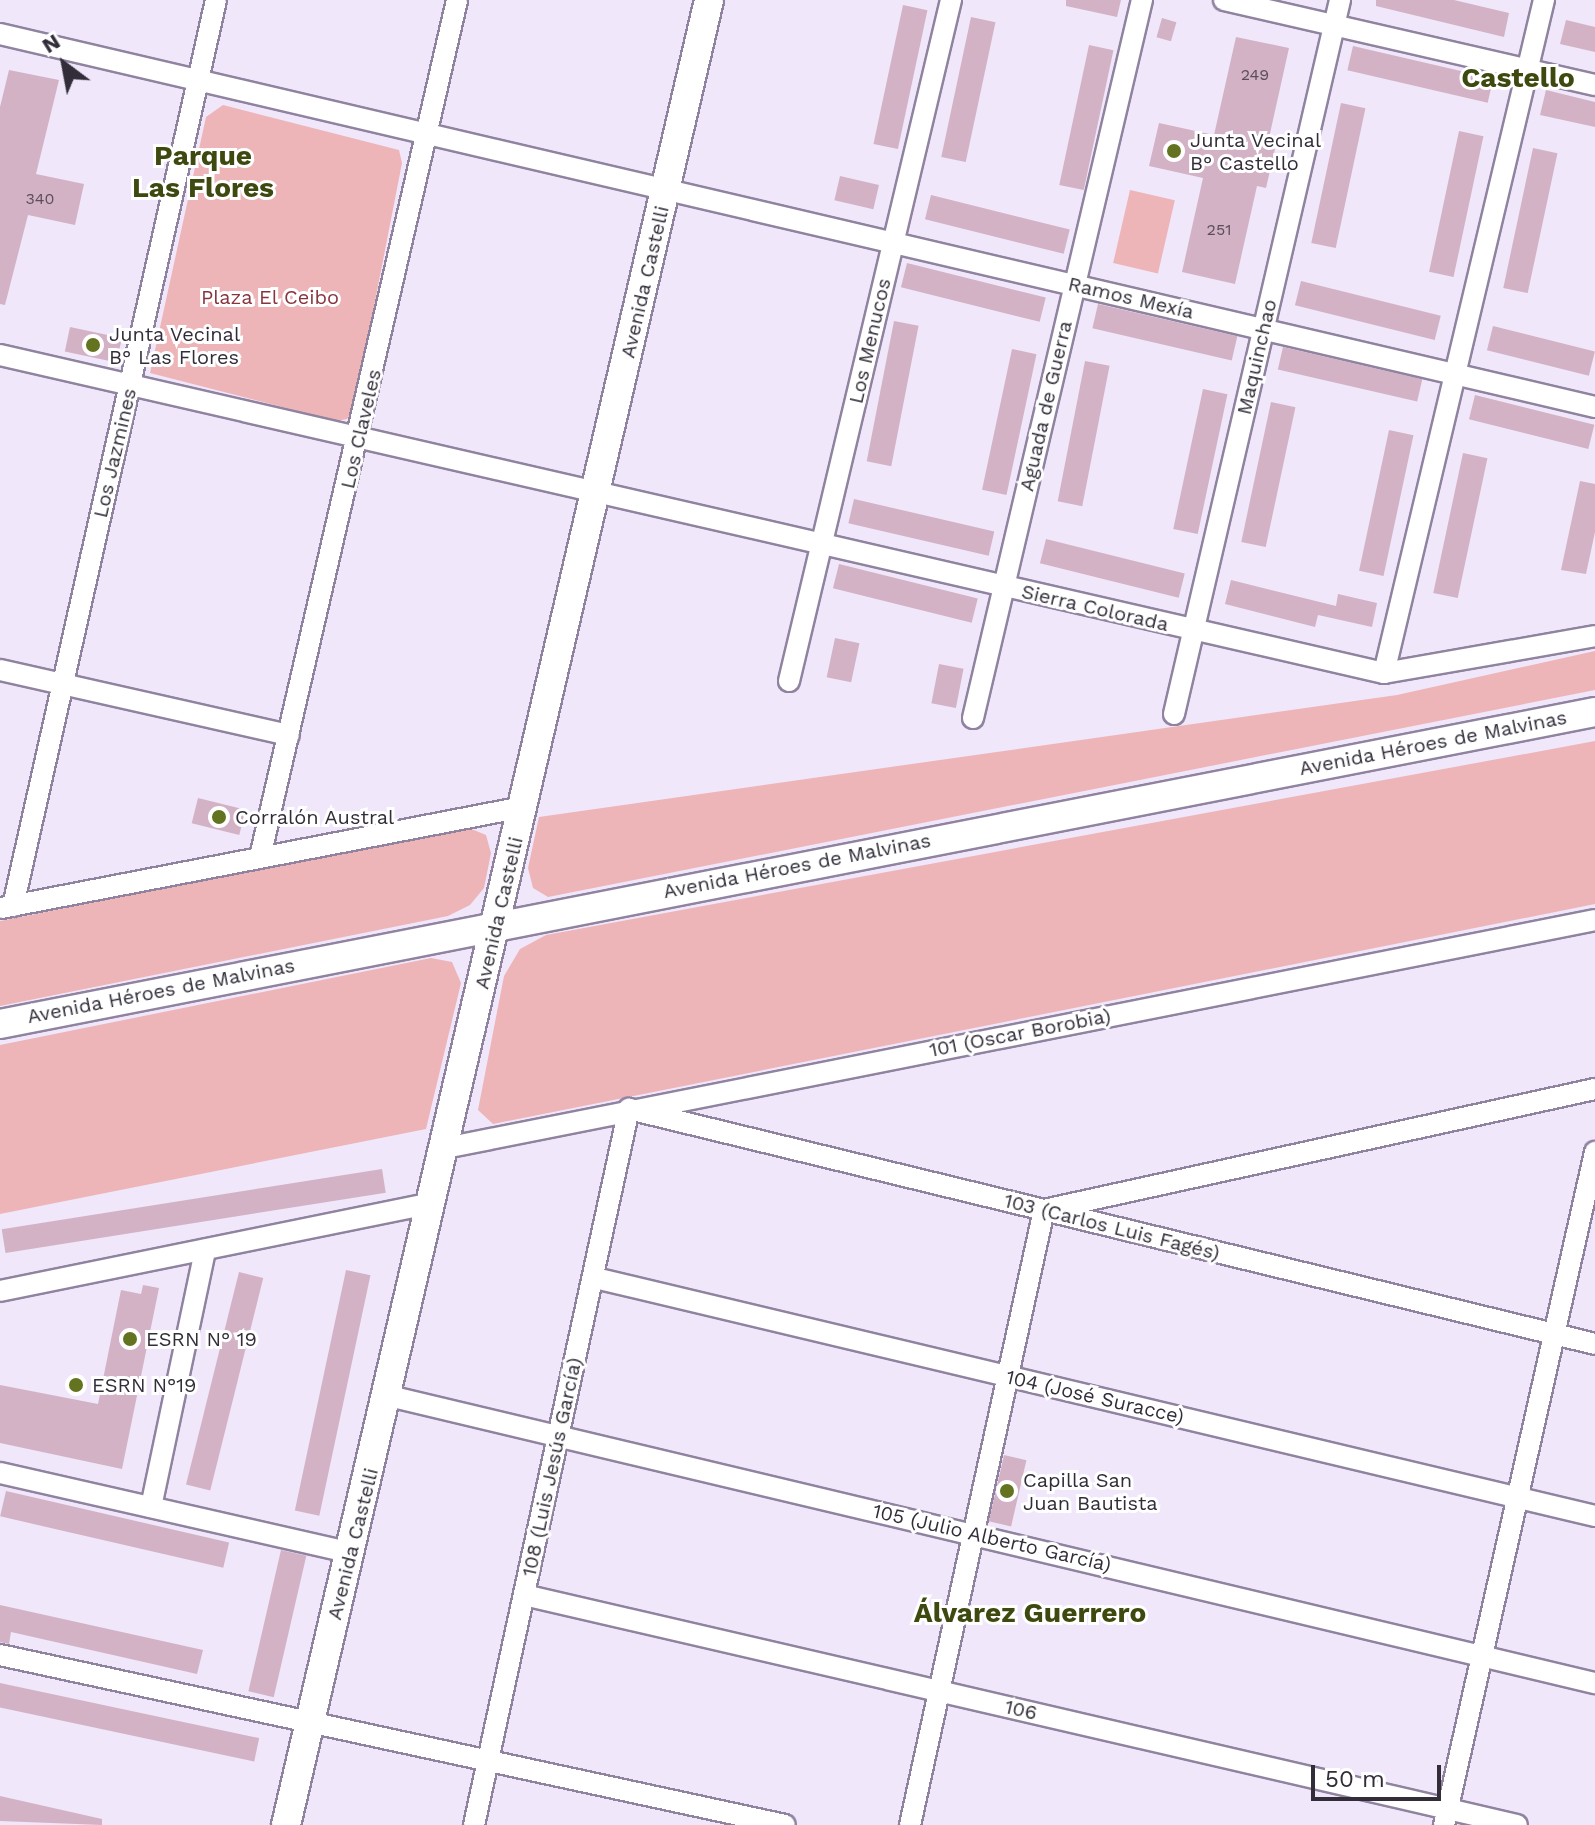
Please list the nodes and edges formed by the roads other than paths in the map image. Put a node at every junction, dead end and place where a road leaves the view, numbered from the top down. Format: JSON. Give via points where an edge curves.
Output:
{"nodes":[{"id":1,"x":216,"y":0,"type":"edge"},
{"id":2,"x":457,"y":0,"type":"edge"},
{"id":3,"x":709,"y":0,"type":"edge"},
{"id":4,"x":951,"y":0,"type":"edge"},
{"id":5,"x":1142,"y":0,"type":"edge"},
{"id":6,"x":1224,"y":0,"type":"edge"},
{"id":7,"x":1340,"y":0,"type":"edge"},
{"id":8,"x":1544,"y":0,"type":"edge"},
{"id":9,"x":1334,"y":25,"type":"junction"},
{"id":10,"x":0,"y":34,"type":"edge"},
{"id":11,"x":1528,"y":70,"type":"junction"},
{"id":12,"x":198,"y":80,"type":"junction"},
{"id":13,"x":1595,"y":85,"type":"edge"},
{"id":14,"x":425,"y":133,"type":"junction"},
{"id":15,"x":667,"y":189,"type":"junction"},
{"id":16,"x":893,"y":242,"type":"junction"},
{"id":17,"x":1075,"y":285,"type":"junction"},
{"id":18,"x":1264,"y":329,"type":"junction"},
{"id":19,"x":0,"y":355,"type":"edge"},
{"id":20,"x":1455,"y":374,"type":"junction"},
{"id":21,"x":130,"y":385,"type":"junction"},
{"id":22,"x":1595,"y":407,"type":"edge"},
{"id":23,"x":360,"y":439,"type":"junction"},
{"id":24,"x":596,"y":494,"type":"junction"},
{"id":25,"x":821,"y":545,"type":"junction"},
{"id":26,"x":1004,"y":587,"type":"junction"},
{"id":27,"x":1194,"y":630,"type":"junction"},
{"id":28,"x":1595,"y":636,"type":"edge"},
{"id":29,"x":0,"y":670,"type":"edge"},
{"id":30,"x":1384,"y":673,"type":"junction"},
{"id":31,"x":789,"y":681,"type":"dead end"},
{"id":32,"x":63,"y":684,"type":"junction"},
{"id":33,"x":1595,"y":712,"type":"edge"},
{"id":34,"x":1174,"y":714,"type":"dead end"},
{"id":35,"x":973,"y":718,"type":"dead end"},
{"id":36,"x":289,"y":735,"type":"junction"},
{"id":37,"x":523,"y":807,"type":"junction"},
{"id":38,"x":260,"y":857,"type":"junction"},
{"id":39,"x":6,"y":907,"type":"edge"},
{"id":40,"x":1595,"y":920,"type":"edge"},
{"id":41,"x":496,"y":923,"type":"junction"},
{"id":42,"x":0,"y":1024,"type":"edge"},
{"id":43,"x":1595,"y":1089,"type":"edge"},
{"id":44,"x":629,"y":1109,"type":"junction"},
{"id":45,"x":445,"y":1148,"type":"junction"},
{"id":46,"x":1595,"y":1152,"type":"edge"},
{"id":47,"x":433,"y":1203,"type":"junction"},
{"id":48,"x":1044,"y":1210,"type":"junction"},
{"id":49,"x":205,"y":1250,"type":"junction"},
{"id":50,"x":595,"y":1278,"type":"junction"},
{"id":51,"x":0,"y":1291,"type":"edge"},
{"id":52,"x":1554,"y":1334,"type":"junction"},
{"id":53,"x":1595,"y":1344,"type":"edge"},
{"id":54,"x":1008,"y":1376,"type":"junction"},
{"id":55,"x":389,"y":1396,"type":"junction"},
{"id":56,"x":559,"y":1435,"type":"junction"},
{"id":57,"x":0,"y":1473,"type":"edge"},
{"id":58,"x":1518,"y":1498,"type":"junction"},
{"id":59,"x":151,"y":1507,"type":"junction"},
{"id":60,"x":1595,"y":1516,"type":"edge"},
{"id":61,"x":973,"y":1534,"type":"junction"},
{"id":62,"x":351,"y":1553,"type":"junction"},
{"id":63,"x":524,"y":1595,"type":"junction"},
{"id":64,"x":0,"y":1655,"type":"edge"},
{"id":65,"x":1482,"y":1656,"type":"junction"},
{"id":66,"x":1595,"y":1683,"type":"edge"},
{"id":67,"x":939,"y":1691,"type":"junction"},
{"id":68,"x":310,"y":1720,"type":"junction"},
{"id":69,"x":488,"y":1759,"type":"junction"},
{"id":70,"x":1446,"y":1817,"type":"edge"},
{"id":71,"x":286,"y":1825,"type":"edge"},
{"id":72,"x":474,"y":1825,"type":"edge"},
{"id":73,"x":785,"y":1825,"type":"edge"},
{"id":74,"x":910,"y":1825,"type":"edge"},
{"id":75,"x":1517,"y":1825,"type":"edge"}],
"edges":[{"from":1,"to":12,"type":"street","name":"Los Jazmines"},
{"from":2,"to":14,"type":"street","name":"Los Claveles"},
{"from":3,"to":15,"type":"main road","name":"Avenida Castelli"},
{"from":4,"to":16,"type":"street","name":"Los Menucos"},
{"from":5,"to":17,"type":"street","name":"Aguada de Guerra"},
{"from":6,"to":9,"type":"street"},
{"from":7,"to":9,"type":"street","name":"Maquinchao"},
{"from":8,"to":11,"type":"street"},
{"from":9,"to":11,"type":"street"},
{"from":9,"to":18,"type":"street","name":"Maquinchao"},
{"from":10,"to":12,"type":"street","name":"Ramos Mexía"},
{"from":11,"to":13,"type":"street"},
{"from":11,"to":20,"type":"street"},
{"from":12,"to":14,"type":"street","name":"Ramos Mexía"},
{"from":12,"to":21,"type":"street","name":"Los Jazmines"},
{"from":14,"to":15,"type":"street","name":"Ramos Mexía"},
{"from":14,"to":23,"type":"street","name":"Los Claveles"},
{"from":15,"to":16,"type":"street","name":"Ramos Mexía"},
{"from":15,"to":24,"type":"main road","name":"Avenida Castelli"},
{"from":16,"to":17,"type":"street","name":"Ramos Mexía"},
{"from":16,"to":25,"type":"street","name":"Los Menucos"},
{"from":17,"to":18,"type":"street","name":"Ramos Mexía"},
{"from":17,"to":26,"type":"street","name":"Aguada de Guerra"},
{"from":18,"to":20,"type":"street","name":"Ramos Mexía"},
{"from":18,"to":27,"type":"street","name":"Maquinchao"},
{"from":19,"to":21,"type":"street","name":"Sierra Colorada"},
{"from":20,"to":22,"type":"street","name":"Ramos Mexía"},
{"from":20,"to":30,"type":"street"},
{"from":21,"to":23,"type":"street","name":"Sierra Colorada"},
{"from":21,"to":32,"type":"street","name":"Los Jazmines"},
{"from":23,"to":24,"type":"street","name":"Sierra Colorada"},
{"from":23,"to":36,"type":"street","name":"Los Claveles"},
{"from":24,"to":25,"type":"street","name":"Sierra Colorada"},
{"from":24,"to":37,"type":"main road","name":"Avenida Castelli"},
{"from":25,"to":26,"type":"street","name":"Sierra Colorada"},
{"from":25,"to":31,"type":"street","name":"Los Menucos"},
{"from":26,"to":27,"type":"street","name":"Sierra Colorada"},
{"from":26,"to":35,"type":"street","name":"Aguada de Guerra"},
{"from":27,"to":30,"type":"street","name":"Sierra Colorada"},
{"from":27,"to":34,"type":"street","name":"Maquinchao"},
{"from":28,"to":30,"type":"street","name":"Sierra Colorada"},
{"from":29,"to":32,"type":"street"},
{"from":32,"to":36,"type":"street"},
{"from":32,"to":39,"type":"street","name":"Los Jazmines"},
{"from":33,"to":41,"type":"main road","name":"Avenida Héroes de Malvinas"},
{"from":36,"to":38,"type":"street","name":"Los Claveles"},
{"from":37,"to":38,"type":"street"},
{"from":37,"to":41,"type":"main road","name":"Avenida Castelli"},
{"from":38,"to":39,"type":"street"},
{"from":40,"to":44,"type":"street","name":"101 (Oscar Borobia)"},
{"from":41,"to":42,"type":"main road","name":"Avenida Héroes de Malvinas"},
{"from":41,"to":45,"type":"main road","name":"Avenida Castelli"},
{"from":43,"to":48,"type":"street"},
{"from":44,"to":45,"type":"street","name":"101 (Oscar Borobia)"},
{"from":44,"to":48,"type":"street","name":"103 (Carlos Luis Fagés)"},
{"from":44,"to":50,"type":"street","name":"108 (Luis Jesús García)"},
{"from":45,"to":47,"type":"main road","name":"Avenida Castelli"},
{"from":46,"to":52,"type":"street"},
{"from":47,"to":49,"type":"street"},
{"from":47,"to":55,"type":"main road","name":"Avenida Castelli"},
{"from":48,"to":52,"type":"street","name":"103 (Carlos Luis Fagés)"},
{"from":48,"to":54,"type":"street"},
{"from":49,"to":51,"type":"street"},
{"from":49,"to":59,"type":"street"},
{"from":50,"to":54,"type":"street","name":"104 (José Suracce)"},
{"from":50,"to":56,"type":"street","name":"108 (Luis Jesús García)"},
{"from":52,"to":53,"type":"street","name":"103 (Carlos Luis Fagés)"},
{"from":52,"to":58,"type":"street"},
{"from":54,"to":58,"type":"street","name":"104 (José Suracce)"},
{"from":54,"to":61,"type":"street"},
{"from":55,"to":56,"type":"street","name":"105 (Julio Alberto García)"},
{"from":55,"to":62,"type":"main road","name":"Avenida Castelli"},
{"from":56,"to":61,"type":"street","name":"105 (Julio Alberto García)"},
{"from":56,"to":63,"type":"street","name":"108 (Luis Jesús García)"},
{"from":57,"to":59,"type":"street"},
{"from":58,"to":60,"type":"street","name":"104 (José Suracce)"},
{"from":58,"to":65,"type":"street"},
{"from":59,"to":62,"type":"street"},
{"from":61,"to":65,"type":"street","name":"105 (Julio Alberto García)"},
{"from":61,"to":67,"type":"street"},
{"from":62,"to":68,"type":"main road","name":"Avenida Castelli"},
{"from":63,"to":67,"type":"street","name":"106"},
{"from":63,"to":69,"type":"street","name":"108 (Luis Jesús García)"},
{"from":64,"to":68,"type":"street"},
{"from":65,"to":66,"type":"street","name":"105 (Julio Alberto García)"},
{"from":65,"to":70,"type":"street"},
{"from":67,"to":70,"type":"street","name":"106"},
{"from":67,"to":74,"type":"street"},
{"from":68,"to":69,"type":"street"},
{"from":68,"to":71,"type":"main road","name":"Avenida Castelli"},
{"from":69,"to":72,"type":"street","name":"108 (Luis Jesús García)"},
{"from":69,"to":73,"type":"street"},
{"from":70,"to":75,"type":"street","name":"106"}]}
